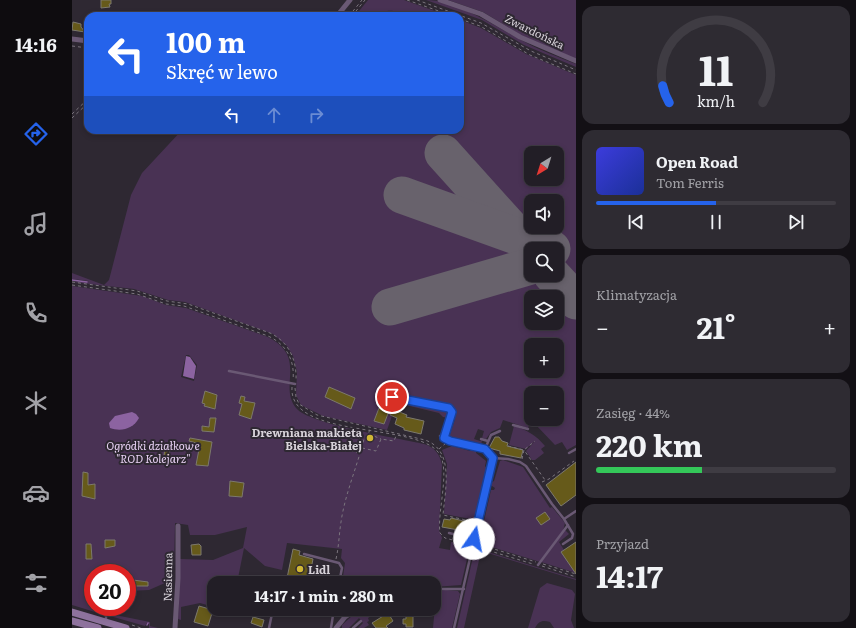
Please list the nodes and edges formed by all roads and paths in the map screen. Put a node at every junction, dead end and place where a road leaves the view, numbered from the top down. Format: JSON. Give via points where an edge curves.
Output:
{"nodes":[{"id":1,"x":350,"y":0,"type":"edge"},
{"id":2,"x":362,"y":0,"type":"edge"},
{"id":3,"x":365,"y":0,"type":"edge"},
{"id":4,"x":407,"y":0,"type":"edge"},
{"id":5,"x":418,"y":0,"type":"edge"},
{"id":6,"x":440,"y":0,"type":"edge"},
{"id":7,"x":340,"y":12,"type":"edge"},
{"id":8,"x":352,"y":12,"type":"edge"},
{"id":9,"x":355,"y":12,"type":"edge"},
{"id":10,"x":442,"y":12,"type":"edge"},
{"id":11,"x":451,"y":12,"type":"edge"},
{"id":12,"x":464,"y":17,"type":"edge"},
{"id":13,"x":464,"y":20,"type":"edge"},
{"id":14,"x":72,"y":39,"type":"edge"},
{"id":15,"x":84,"y":40,"type":"edge"},
{"id":16,"x":72,"y":46,"type":"edge"},
{"id":17,"x":84,"y":48,"type":"edge"},
{"id":18,"x":576,"y":61,"type":"edge"},
{"id":19,"x":576,"y":70,"type":"edge"},
{"id":20,"x":576,"y":74,"type":"edge"},
{"id":21,"x":84,"y":102,"type":"edge"},
{"id":22,"x":84,"y":107,"type":"edge"},
{"id":23,"x":72,"y":112,"type":"edge"},
{"id":24,"x":72,"y":118,"type":"edge"},
{"id":25,"x":72,"y":285,"type":"edge"},
{"id":26,"x":229,"y":372,"type":"dead end"},
{"id":27,"x":294,"y":384,"type":"junction"},
{"id":28,"x":392,"y":397,"type":"dead end"},
{"id":29,"x":513,"y":425,"type":"dead end"},
{"id":30,"x":370,"y":428,"type":"dead end"},
{"id":31,"x":528,"y":429,"type":"dead end"},
{"id":32,"x":370,"y":430,"type":"junction"},
{"id":33,"x":500,"y":431,"type":"dead end"},
{"id":34,"x":369,"y":434,"type":"junction"},
{"id":35,"x":396,"y":436,"type":"junction"},
{"id":36,"x":440,"y":436,"type":"dead end"},
{"id":37,"x":444,"y":438,"type":"junction"},
{"id":38,"x":481,"y":438,"type":"dead end"},
{"id":39,"x":364,"y":439,"type":"junction"},
{"id":40,"x":380,"y":439,"type":"junction"},
{"id":41,"x":450,"y":441,"type":"junction"},
{"id":42,"x":488,"y":441,"type":"junction"},
{"id":43,"x":535,"y":441,"type":"dead end"},
{"id":44,"x":508,"y":446,"type":"dead end"},
{"id":45,"x":362,"y":448,"type":"junction"},
{"id":46,"x":485,"y":449,"type":"junction"},
{"id":47,"x":576,"y":449,"type":"edge"},
{"id":48,"x":437,"y":450,"type":"junction"},
{"id":49,"x":524,"y":450,"type":"junction"},
{"id":50,"x":569,"y":453,"type":"dead end"},
{"id":51,"x":360,"y":454,"type":"junction"},
{"id":52,"x":493,"y":458,"type":"junction"},
{"id":53,"x":525,"y":461,"type":"dead end"},
{"id":54,"x":532,"y":461,"type":"junction"},
{"id":55,"x":535,"y":461,"type":"dead end"},
{"id":56,"x":574,"y":461,"type":"dead end"},
{"id":57,"x":538,"y":478,"type":"dead end"},
{"id":58,"x":545,"y":480,"type":"junction"},
{"id":59,"x":540,"y":484,"type":"junction"},
{"id":60,"x":576,"y":511,"type":"edge"},
{"id":61,"x":564,"y":519,"type":"junction"},
{"id":62,"x":568,"y":525,"type":"junction"},
{"id":63,"x":178,"y":526,"type":"dead end"},
{"id":64,"x":449,"y":533,"type":"dead end"},
{"id":65,"x":474,"y":539,"type":"junction"},
{"id":66,"x":473,"y":544,"type":"junction"},
{"id":67,"x":563,"y":544,"type":"dead end"},
{"id":68,"x":304,"y":554,"type":"dead end"},
{"id":69,"x":336,"y":561,"type":"junction"},
{"id":70,"x":539,"y":564,"type":"junction"},
{"id":71,"x":576,"y":574,"type":"edge"},
{"id":72,"x":340,"y":576,"type":"edge"},
{"id":73,"x":576,"y":577,"type":"edge"},
{"id":74,"x":441,"y":589,"type":"edge"},
{"id":75,"x":464,"y":589,"type":"junction"},
{"id":76,"x":72,"y":612,"type":"edge"},
{"id":77,"x":106,"y":616,"type":"edge"},
{"id":78,"x":272,"y":616,"type":"edge"},
{"id":79,"x":334,"y":616,"type":"edge"},
{"id":80,"x":347,"y":616,"type":"edge"},
{"id":81,"x":72,"y":620,"type":"edge"},
{"id":82,"x":361,"y":621,"type":"dead end"},
{"id":83,"x":106,"y":622,"type":"junction"},
{"id":84,"x":98,"y":628,"type":"edge"},
{"id":85,"x":126,"y":628,"type":"edge"},
{"id":86,"x":175,"y":628,"type":"edge"},
{"id":87,"x":269,"y":628,"type":"edge"},
{"id":88,"x":335,"y":628,"type":"edge"},
{"id":89,"x":353,"y":628,"type":"edge"},
{"id":90,"x":454,"y":628,"type":"edge"}],
"edges":[{"from":1,"to":7,"type":"street"},
{"from":2,"to":8,"type":"path"},
{"from":3,"to":9,"type":"path"},
{"from":4,"to":10,"type":"path"},
{"from":5,"to":11,"type":"path"},
{"from":6,"to":18,"type":"street","name":"Zwardońska","via":[[481,14],[520,37]]},
{"from":12,"to":19,"type":"path","via":[[481,23],[527,50]]},
{"from":13,"to":20,"type":"path","via":[[480,26],[530,55]]},
{"from":14,"to":15,"type":"street"},
{"from":16,"to":17,"type":"path"},
{"from":21,"to":23,"type":"path"},
{"from":22,"to":24,"type":"path"},
{"from":25,"to":27,"type":"path","via":[[137,294],[166,304],[184,306],[268,336],[281,344],[289,355]]},
{"from":26,"to":27,"type":"lane"},
{"from":27,"to":32,"type":"path","via":[[293,398],[304,412],[326,421]]},
{"from":28,"to":37,"type":"lane","via":[[449,408],[452,412]]},
{"from":29,"to":31,"type":"lane"},
{"from":30,"to":32,"type":"path"},
{"from":32,"to":34,"type":"path"},
{"from":32,"to":35,"type":"path"},
{"from":33,"to":42,"type":"lane","via":[[491,435]]},
{"from":34,"to":39,"type":"path"},
{"from":34,"to":40,"type":"path"},
{"from":35,"to":40,"type":"path","via":[[394,441]]},
{"from":35,"to":48,"type":"path","via":[[425,442]]},
{"from":36,"to":37,"type":"lane"},
{"from":37,"to":41,"type":"lane"},
{"from":38,"to":42,"type":"lane"},
{"from":39,"to":45,"type":"path"},
{"from":39,"to":51,"type":"path","via":[[341,434],[337,448]]},
{"from":40,"to":45,"type":"path","via":[[376,452]]},
{"from":41,"to":46,"type":"lane"},
{"from":41,"to":48,"type":"path"},
{"from":42,"to":46,"type":"lane"},
{"from":43,"to":49,"type":"path"},
{"from":44,"to":49,"type":"path"},
{"from":45,"to":51,"type":"path"},
{"from":46,"to":52,"type":"lane"},
{"from":47,"to":50,"type":"lane"},
{"from":48,"to":66,"type":"path","via":[[443,465],[440,533],[448,539]]},
{"from":49,"to":53,"type":"path","via":[[522,460]]},
{"from":49,"to":54,"type":"path"},
{"from":51,"to":69,"type":"path","via":[[342,516]]},
{"from":52,"to":59,"type":"lane","via":[[520,462]]},
{"from":52,"to":65,"type":"lane"},
{"from":54,"to":55,"type":"path"},
{"from":54,"to":58,"type":"path"},
{"from":56,"to":58,"type":"path"},
{"from":57,"to":59,"type":"path"},
{"from":58,"to":59,"type":"path"},
{"from":59,"to":61,"type":"lane"},
{"from":60,"to":61,"type":"lane"},
{"from":61,"to":62,"type":"lane"},
{"from":62,"to":67,"type":"lane","via":[[573,536]]},
{"from":62,"to":70,"type":"lane"},
{"from":63,"to":86,"type":"street","name":"Nasienna"},
{"from":64,"to":65,"type":"lane"},
{"from":65,"to":66,"type":"lane"},
{"from":66,"to":70,"type":"path"},
{"from":66,"to":75,"type":"lane"},
{"from":68,"to":69,"type":"lane"},
{"from":69,"to":72,"type":"lane","via":[[342,565]]},
{"from":70,"to":71,"type":"path"},
{"from":70,"to":73,"type":"path"},
{"from":74,"to":75,"type":"lane"},
{"from":75,"to":90,"type":"lane"},
{"from":76,"to":83,"type":"main road"},
{"from":77,"to":83,"type":"lane"},
{"from":78,"to":87,"type":"lane"},
{"from":79,"to":88,"type":"lane"},
{"from":80,"to":88,"type":"street"},
{"from":81,"to":84,"type":"main road"},
{"from":82,"to":89,"type":"lane"},
{"from":83,"to":85,"type":"main road"}]}
